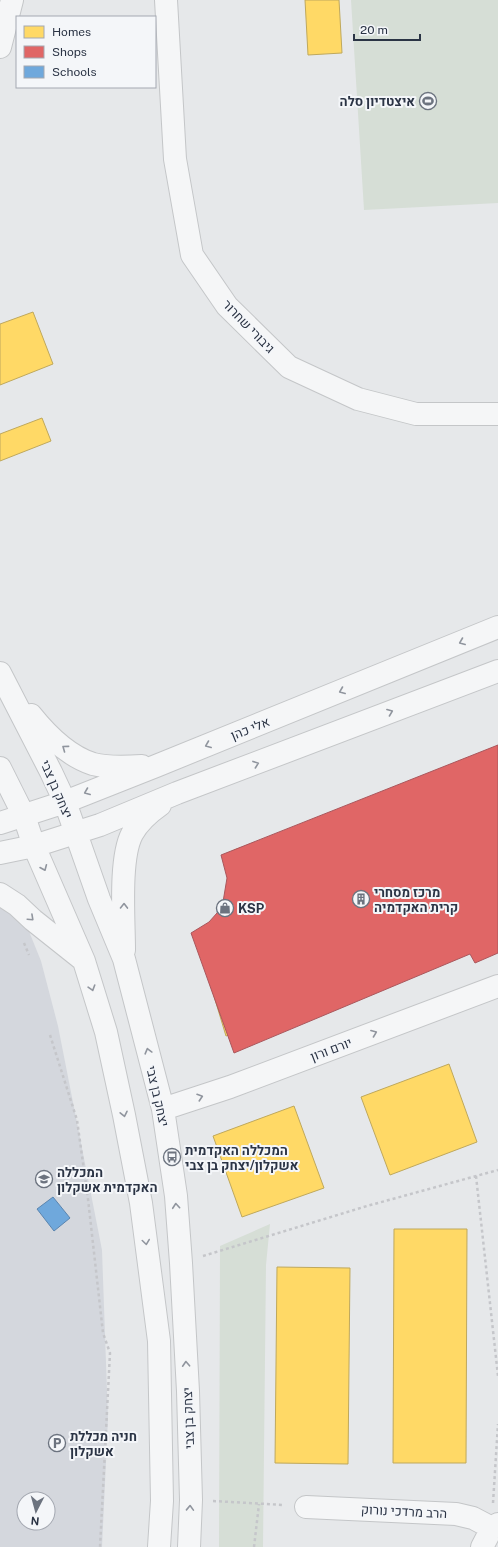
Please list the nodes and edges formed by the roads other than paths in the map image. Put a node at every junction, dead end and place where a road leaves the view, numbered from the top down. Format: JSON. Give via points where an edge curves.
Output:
{"nodes":[{"id":1,"x":12,"y":0,"type":"edge"},
{"id":2,"x":166,"y":0,"type":"edge"},
{"id":3,"x":0,"y":47,"type":"edge"},
{"id":4,"x":498,"y":414,"type":"edge"},
{"id":5,"x":498,"y":627,"type":"edge"},
{"id":6,"x":498,"y":671,"type":"edge"},
{"id":7,"x":4,"y":678,"type":"edge"},
{"id":8,"x":156,"y":766,"type":"junction"},
{"id":9,"x":0,"y":768,"type":"edge"},
{"id":10,"x":177,"y":793,"type":"junction"},
{"id":11,"x":65,"y":802,"type":"junction"},
{"id":12,"x":24,"y":816,"type":"junction"},
{"id":13,"x":0,"y":823,"type":"edge"},
{"id":14,"x":76,"y":833,"type":"junction"},
{"id":15,"x":34,"y":846,"type":"junction"},
{"id":16,"x":0,"y":853,"type":"edge"},
{"id":17,"x":0,"y":894,"type":"edge"},
{"id":18,"x":124,"y":959,"type":"junction"},
{"id":19,"x":84,"y":961,"type":"junction"},
{"id":20,"x":494,"y":987,"type":"edge"},
{"id":21,"x":163,"y":1109,"type":"junction"},
{"id":22,"x":306,"y":1507,"type":"road end"},
{"id":23,"x":495,"y":1526,"type":"edge"},
{"id":24,"x":159,"y":1547,"type":"edge"},
{"id":25,"x":189,"y":1547,"type":"edge"},
{"id":26,"x":482,"y":1547,"type":"edge"}],
"edges":[{"from":1,"to":3,"type":"street"},
{"from":2,"to":4,"type":"street","name":"גיבורי שחרור","via":[[175,159],[192,255],[227,306],[289,367],[358,399],[416,414]]},
{"from":5,"to":8,"type":"street","name":"אלי כהן","one_way":true},
{"from":10,"to":6,"type":"street","one_way":true},
{"from":8,"to":7,"type":"street","one_way":true,"via":[[120,767],[94,764],[80,758],[46,733]]},
{"from":7,"to":11,"type":"street","name":"יצחק בן צבי"},
{"from":8,"to":11,"type":"street","name":"אלי כהן","one_way":true},
{"from":9,"to":12,"type":"street","name":"יצחק בן צבי"},
{"from":10,"to":14,"type":"street"},
{"from":18,"to":10,"type":"street","one_way":true,"via":[[125,860],[132,833],[151,811]]},
{"from":11,"to":12,"type":"street","name":"אלי כהן"},
{"from":11,"to":14,"type":"street","name":"יצחק בן צבי"},
{"from":12,"to":13,"type":"street","name":"אלי כהן"},
{"from":12,"to":15,"type":"street","name":"יצחק בן צבי"},
{"from":14,"to":15,"type":"street"},
{"from":14,"to":18,"type":"street","name":"יצחק בן צבי","via":[[99,899]]},
{"from":15,"to":16,"type":"street"},
{"from":15,"to":19,"type":"street","name":"יצחק בן צבי","one_way":true},
{"from":17,"to":19,"type":"street","one_way":true,"via":[[17,905]]},
{"from":21,"to":18,"type":"street","name":"יצחק בן צבי","one_way":true},
{"from":19,"to":24,"type":"street","name":"יצחק בן צבי","one_way":true,"via":[[106,1032],[124,1115],[141,1203],[159,1341],[162,1501]]},
{"from":21,"to":20,"type":"street","name":"יורם ורון","one_way":true,"via":[[230,1087]]},
{"from":25,"to":21,"type":"street","name":"יצחק בן צבי","one_way":true,"via":[[191,1500],[188,1391],[181,1264],[176,1196]]},
{"from":22,"to":23,"type":"street","name":"הרב מרדכי נורוק","via":[[456,1514]]},
{"from":23,"to":26,"type":"street"}]}
